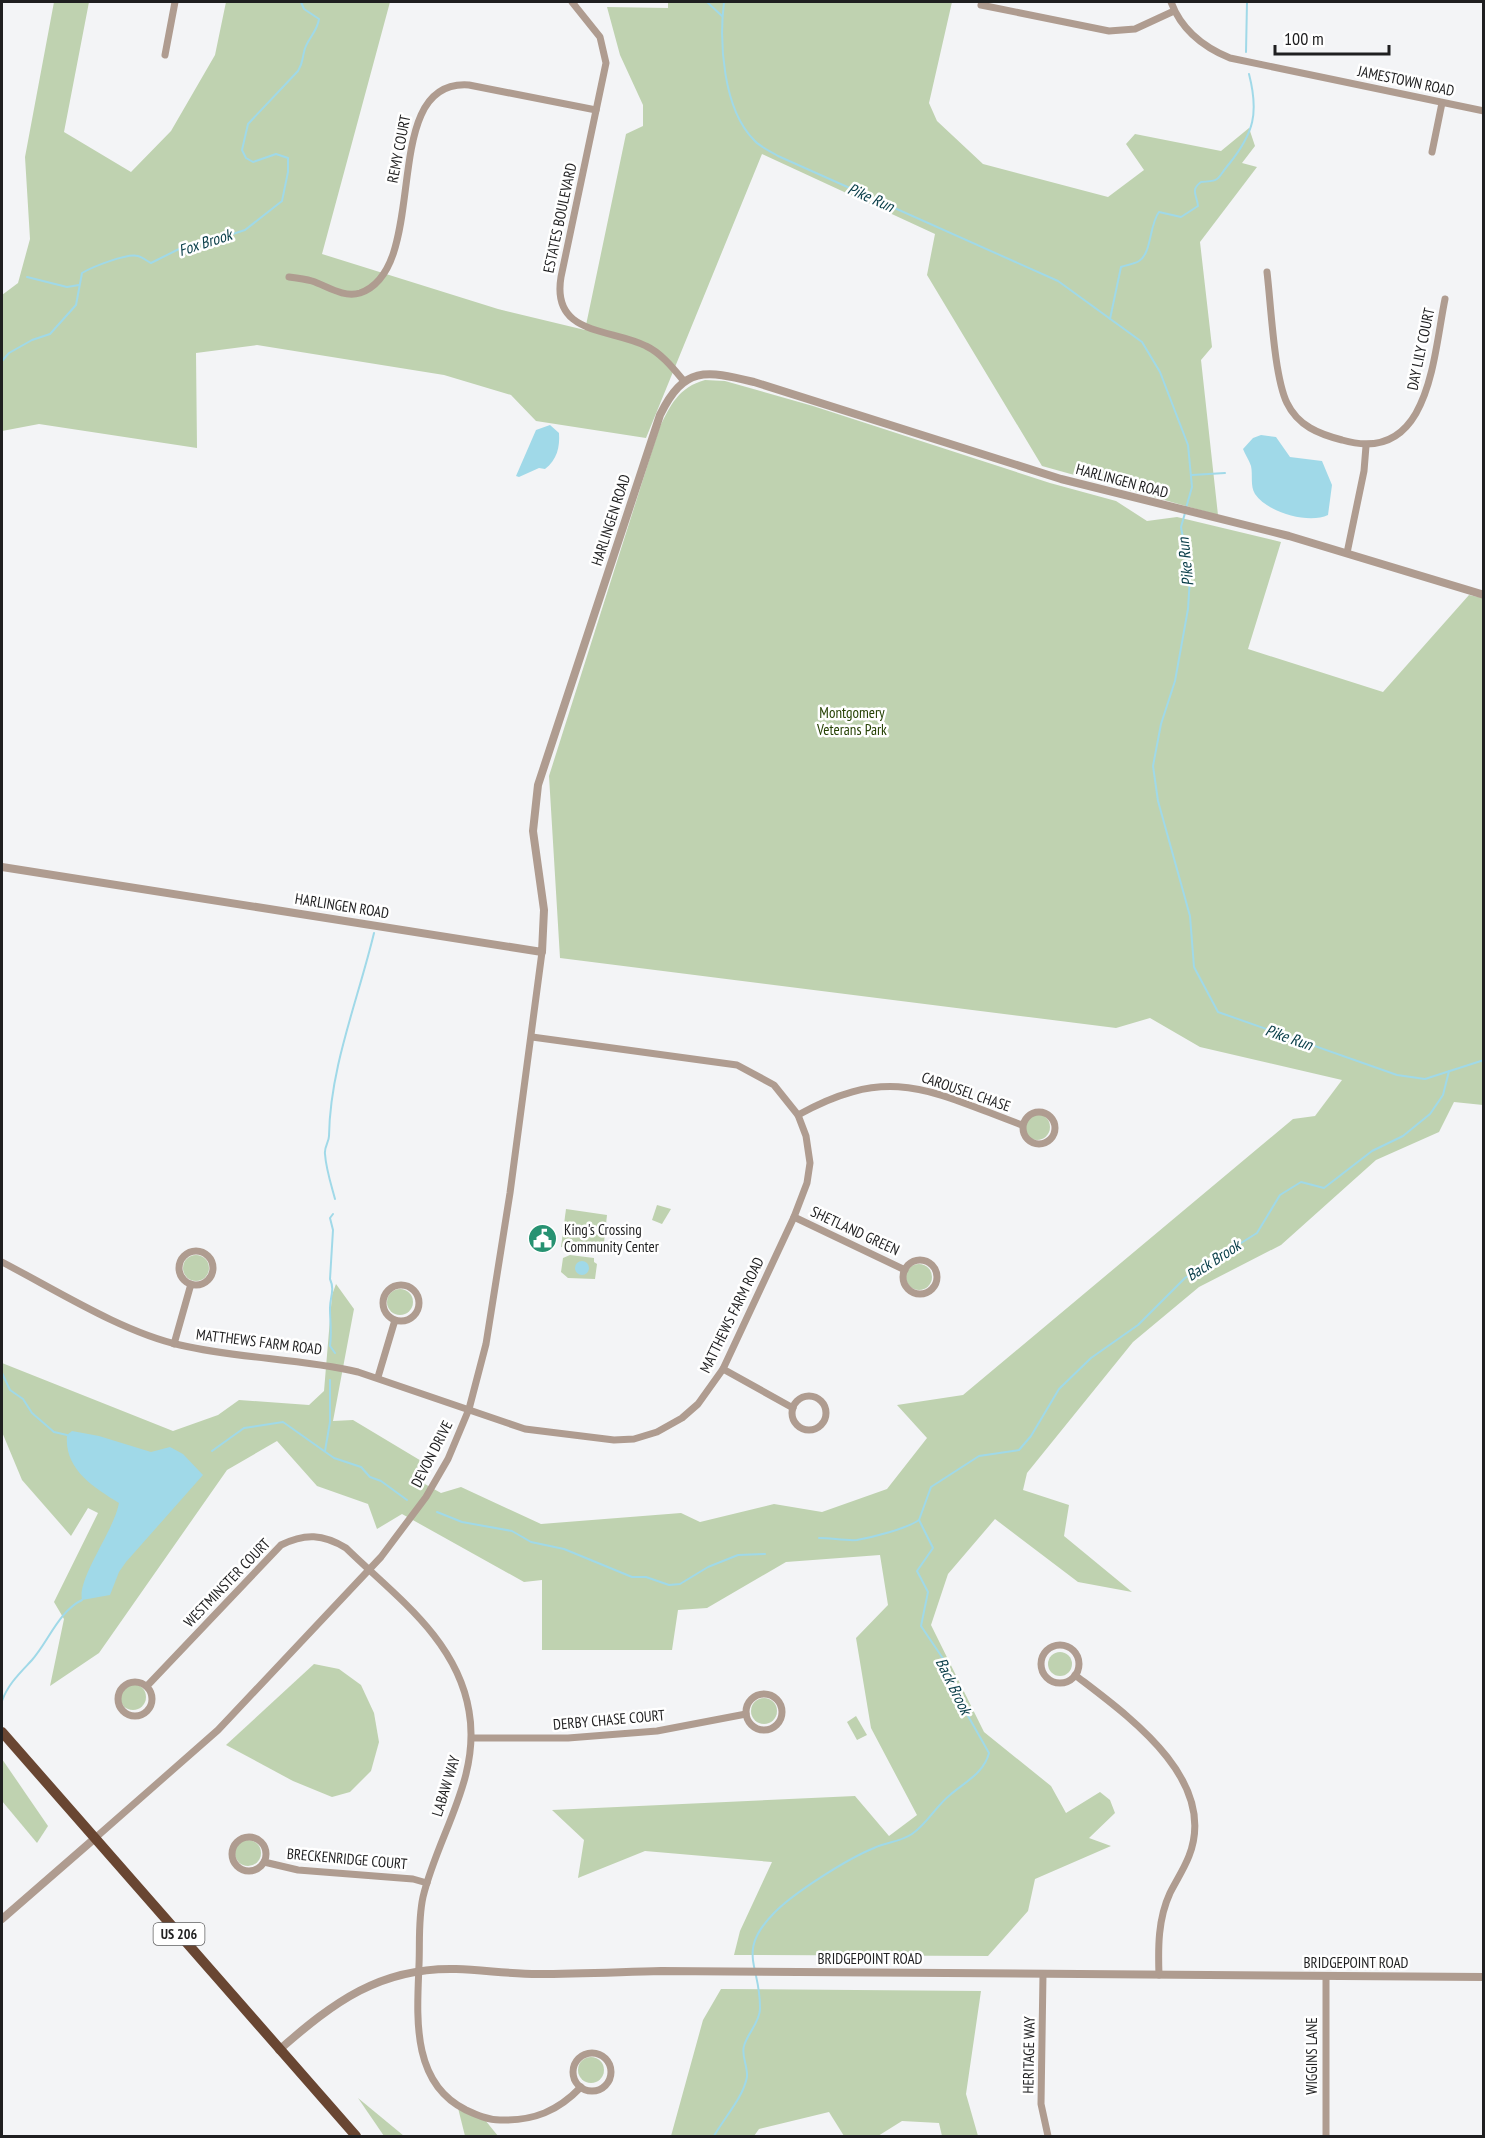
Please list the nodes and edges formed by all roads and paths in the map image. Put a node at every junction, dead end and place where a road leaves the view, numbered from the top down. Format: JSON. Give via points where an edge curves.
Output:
{"nodes":[{"id":1,"x":175,"y":2,"type":"edge"},
{"id":2,"x":573,"y":2,"type":"edge"},
{"id":3,"x":1170,"y":2,"type":"edge"},
{"id":4,"x":981,"y":6,"type":"dead end"},
{"id":5,"x":1174,"y":11,"type":"junction"},
{"id":6,"x":165,"y":55,"type":"dead end"},
{"id":7,"x":1442,"y":103,"type":"junction"},
{"id":8,"x":596,"y":110,"type":"junction"},
{"id":9,"x":1484,"y":111,"type":"edge"},
{"id":10,"x":1432,"y":152,"type":"dead end"},
{"id":11,"x":1267,"y":272,"type":"dead end"},
{"id":12,"x":289,"y":278,"type":"dead end"},
{"id":13,"x":1445,"y":299,"type":"dead end"},
{"id":14,"x":683,"y":380,"type":"junction"},
{"id":15,"x":1365,"y":446,"type":"junction"},
{"id":16,"x":1347,"y":553,"type":"junction"},
{"id":17,"x":1484,"y":595,"type":"edge"},
{"id":18,"x":2,"y":867,"type":"edge"},
{"id":19,"x":542,"y":952,"type":"junction"},
{"id":20,"x":532,"y":1037,"type":"junction"},
{"id":21,"x":798,"y":1115,"type":"junction"},
{"id":22,"x":1022,"y":1125,"type":"junction"},
{"id":23,"x":794,"y":1217,"type":"junction"},
{"id":24,"x":2,"y":1262,"type":"edge"},
{"id":25,"x":905,"y":1269,"type":"junction"},
{"id":26,"x":191,"y":1284,"type":"junction"},
{"id":27,"x":395,"y":1320,"type":"junction"},
{"id":28,"x":174,"y":1344,"type":"junction"},
{"id":29,"x":723,"y":1369,"type":"junction"},
{"id":30,"x":378,"y":1377,"type":"junction"},
{"id":31,"x":793,"y":1408,"type":"junction"},
{"id":32,"x":469,"y":1409,"type":"junction"},
{"id":33,"x":368,"y":1570,"type":"junction"},
{"id":34,"x":1075,"y":1675,"type":"junction"},
{"id":35,"x":147,"y":1686,"type":"junction"},
{"id":36,"x":746,"y":1714,"type":"junction"},
{"id":37,"x":2,"y":1732,"type":"edge"},
{"id":38,"x":472,"y":1738,"type":"junction"},
{"id":39,"x":94,"y":1839,"type":"junction"},
{"id":40,"x":264,"y":1862,"type":"junction"},
{"id":41,"x":427,"y":1883,"type":"junction"},
{"id":42,"x":2,"y":1919,"type":"edge"},
{"id":43,"x":418,"y":1971,"type":"junction"},
{"id":44,"x":1043,"y":1974,"type":"junction"},
{"id":45,"x":1159,"y":1975,"type":"junction"},
{"id":46,"x":1326,"y":1976,"type":"junction"},
{"id":47,"x":1484,"y":1977,"type":"edge"},
{"id":48,"x":279,"y":2050,"type":"junction"},
{"id":49,"x":581,"y":2087,"type":"junction"},
{"id":50,"x":356,"y":2136,"type":"edge"},
{"id":51,"x":1048,"y":2136,"type":"edge"},
{"id":52,"x":1326,"y":2136,"type":"edge"}],
"edges":[{"from":1,"to":6,"type":"street"},
{"from":2,"to":8,"type":"street","name":"ESTATES BOULEVARD","via":[[600,37],[606,52]]},
{"from":3,"to":5,"type":"street","name":"JAMESTOWN ROAD"},
{"from":4,"to":5,"type":"street","via":[[1108,32],[1135,29]]},
{"from":5,"to":7,"type":"street","name":"JAMESTOWN ROAD","via":[[1198,40],[1230,58]]},
{"from":7,"to":9,"type":"street","name":"JAMESTOWN ROAD"},
{"from":7,"to":10,"type":"street"},
{"from":8,"to":12,"type":"street","name":"REMY COURT","via":[[469,85],[439,89],[421,110],[393,254],[382,279],[354,294],[311,280]]},
{"from":8,"to":14,"type":"street","name":"ESTATES BOULEVARD","via":[[561,276],[562,302],[585,327],[652,349]]},
{"from":11,"to":15,"type":"street","via":[[1281,383],[1288,406],[1311,429]]},
{"from":13,"to":15,"type":"street","name":"DAY LILY COURT","via":[[1425,397],[1417,415],[1391,438]]},
{"from":14,"to":16,"type":"street","name":"HARLINGEN ROAD","via":[[709,373],[754,382],[1050,476]]},
{"from":14,"to":19,"type":"street","name":"HARLINGEN ROAD","via":[[669,397],[655,427],[538,785],[533,831],[544,910]]},
{"from":15,"to":16,"type":"street","via":[[1363,479]]},
{"from":16,"to":17,"type":"street","name":"HARLINGEN ROAD"},
{"from":18,"to":19,"type":"street","name":"HARLINGEN ROAD"},
{"from":19,"to":20,"type":"street","name":"DEVON DRIVE"},
{"from":20,"to":21,"type":"street","name":"MATTHEWS FARM ROAD","via":[[737,1065],[774,1085]]},
{"from":20,"to":32,"type":"street","name":"DEVON DRIVE","via":[[486,1344]]},
{"from":21,"to":22,"type":"street","name":"CAROUSEL CHASE","via":[[836,1096],[870,1086],[906,1086]]},
{"from":21,"to":23,"type":"street","name":"MATTHEWS FARM ROAD","via":[[810,1163]]},
{"from":22,"to":22,"type":"street","name":"CAROUSEL CHASE","via":[[1028,1141],[1038,1145],[1049,1142],[1055,1132],[1054,1122],[1042,1112],[1032,1113]]},
{"from":23,"to":25,"type":"street","name":"SHETLAND GREEN"},
{"from":23,"to":29,"type":"street","name":"MATTHEWS FARM ROAD"},
{"from":24,"to":28,"type":"street","name":"MATTHEWS FARM ROAD","via":[[133,1329]]},
{"from":25,"to":25,"type":"street","name":"SHETLAND GREEN","via":[[903,1281],[910,1291],[921,1294],[936,1286],[936,1270],[929,1262],[913,1262]]},
{"from":26,"to":26,"type":"street","via":[[205,1282],[212,1274],[210,1258],[202,1252],[185,1254],[179,1264],[181,1276]]},
{"from":26,"to":28,"type":"street"},
{"from":27,"to":27,"type":"street","via":[[409,1319],[419,1304],[416,1293],[406,1285],[390,1288],[384,1298],[384,1309]]},
{"from":27,"to":30,"type":"street"},
{"from":28,"to":30,"type":"street","name":"MATTHEWS FARM ROAD","via":[[223,1354],[327,1365]]},
{"from":29,"to":31,"type":"street"},
{"from":29,"to":32,"type":"street","name":"MATTHEWS FARM ROAD","via":[[698,1404],[682,1418],[634,1439],[536,1431]]},
{"from":30,"to":32,"type":"street","name":"MATTHEWS FARM ROAD"},
{"from":31,"to":31,"type":"street","via":[[793,1419],[806,1430],[818,1428],[825,1419],[824,1403],[815,1397],[799,1399]]},
{"from":32,"to":33,"type":"street","name":"DEVON DRIVE","via":[[426,1497]]},
{"from":33,"to":35,"type":"street","name":"WESTMINSTER COURT","via":[[334,1540],[316,1536],[281,1545]]},
{"from":33,"to":38,"type":"street","name":"LABAW WAY","via":[[432,1631],[450,1657],[467,1697]]},
{"from":33,"to":39,"type":"street","name":"DEVON DRIVE","via":[[218,1730]]},
{"from":34,"to":34,"type":"street","via":[[1079,1663],[1070,1648],[1058,1645],[1047,1650],[1042,1661],[1048,1678],[1059,1682]]},
{"from":34,"to":45,"type":"street","via":[[1142,1727],[1190,1797],[1195,1826],[1192,1844],[1160,1926]]},
{"from":35,"to":35,"type":"street","via":[[130,1682],[120,1688],[117,1699],[121,1710],[131,1716],[147,1712],[152,1701]]},
{"from":36,"to":36,"type":"street","via":[[750,1725],[767,1731],[777,1725],[783,1709],[776,1698],[765,1694],[753,1697]]},
{"from":36,"to":38,"type":"street","name":"DERBY CHASE COURT","via":[[657,1731],[568,1738]]},
{"from":37,"to":39,"type":"highway","number":"US 206"},
{"from":38,"to":41,"type":"street","name":"LABAW WAY","via":[[465,1779]]},
{"from":39,"to":42,"type":"street"},
{"from":39,"to":48,"type":"highway","number":"US 206"},
{"from":40,"to":40,"type":"street","name":"BRECKENRIDGE COURT","via":[[265,1850],[254,1838],[243,1838],[234,1845],[233,1861],[240,1869],[251,1871]]},
{"from":40,"to":41,"type":"street","name":"BRECKENRIDGE COURT","via":[[298,1870]]},
{"from":41,"to":43,"type":"street","name":"LABAW WAY","via":[[420,1914]]},
{"from":43,"to":44,"type":"street","name":"BRIDGEPOINT ROAD"},
{"from":43,"to":48,"type":"street","name":"BRIDGEPOINT ROAD","via":[[374,1983],[344,1998]]},
{"from":43,"to":49,"type":"street","name":"LABAW WAY","via":[[422,2056],[431,2077],[452,2102],[480,2117],[519,2121],[555,2109]]},
{"from":44,"to":45,"type":"street","name":"BRIDGEPOINT ROAD"},
{"from":44,"to":51,"type":"street","name":"HERITAGE WAY","via":[[1041,2104]]},
{"from":45,"to":46,"type":"street","name":"BRIDGEPOINT ROAD"},
{"from":46,"to":47,"type":"street","name":"BRIDGEPOINT ROAD"},
{"from":46,"to":52,"type":"street","name":"WIGGINS LANE"},
{"from":48,"to":50,"type":"highway","number":"US 206"},
{"from":49,"to":49,"type":"street","via":[[593,2091],[609,2080],[610,2067],[603,2056],[591,2053],[576,2061],[573,2072]]}]}
